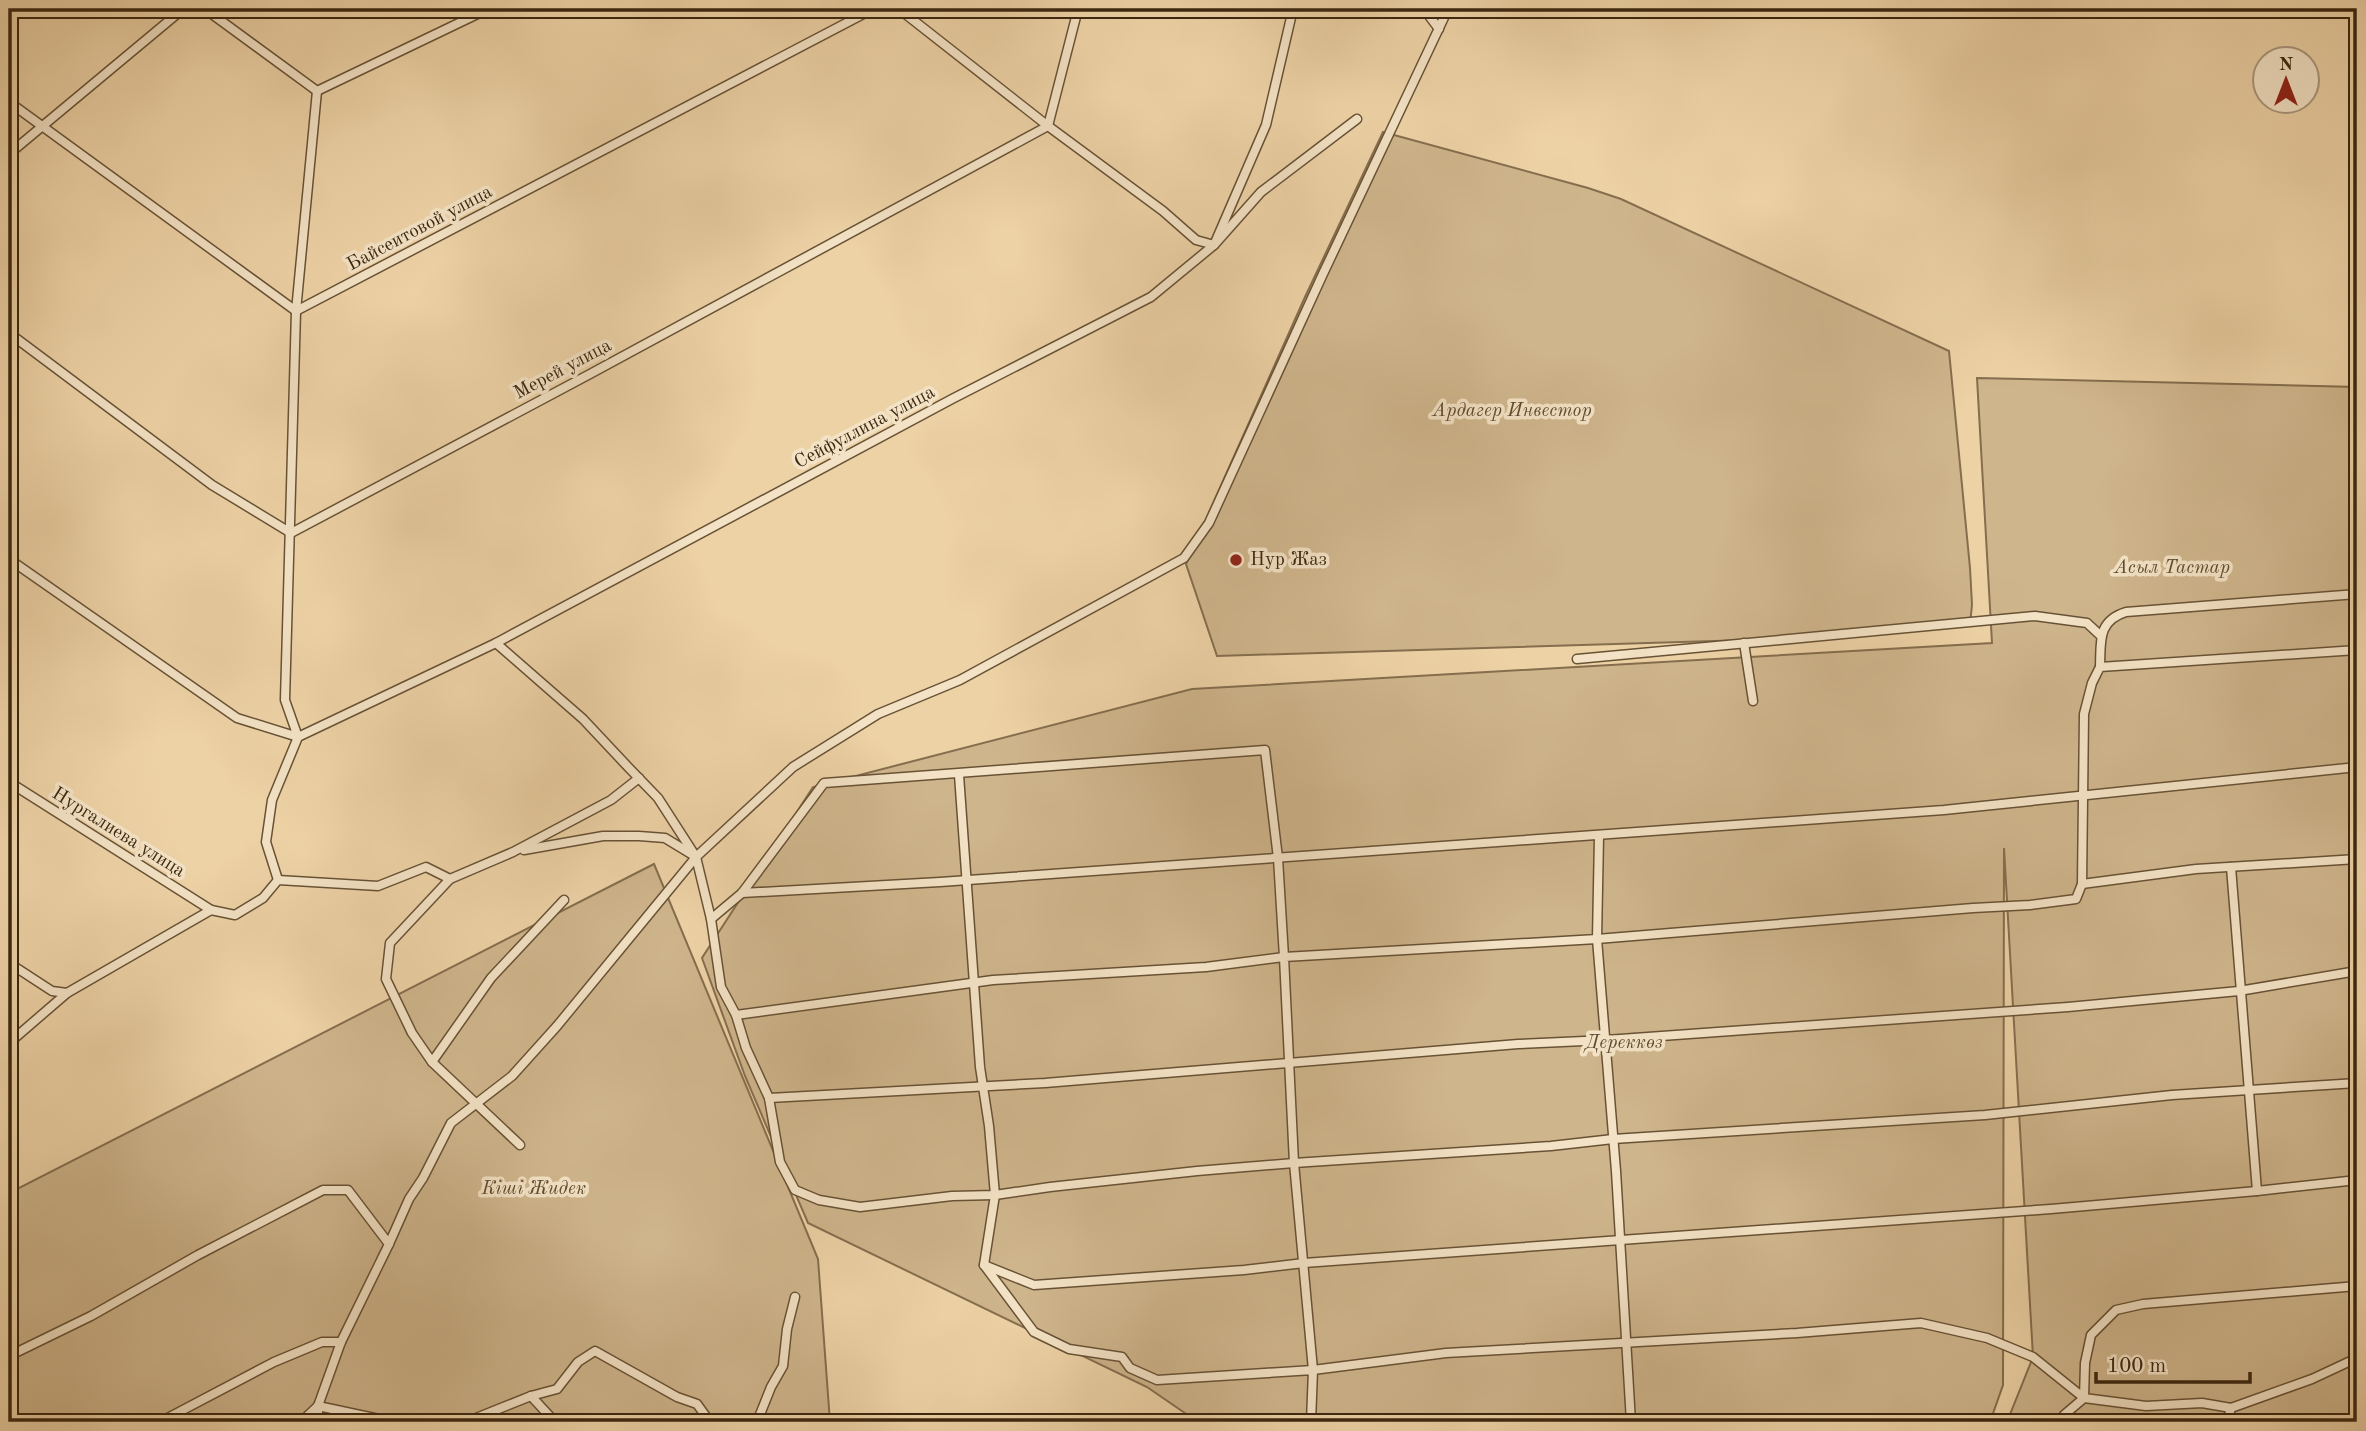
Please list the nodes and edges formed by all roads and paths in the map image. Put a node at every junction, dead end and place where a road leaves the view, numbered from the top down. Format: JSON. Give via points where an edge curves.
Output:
{"nodes":[{"id":1,"x":183,"y":9,"type":"edge"},
{"id":2,"x":205,"y":9,"type":"edge"},
{"id":3,"x":230,"y":9,"type":"edge"},
{"id":4,"x":488,"y":9,"type":"edge"},
{"id":5,"x":873,"y":9,"type":"edge"},
{"id":6,"x":899,"y":9,"type":"edge"},
{"id":7,"x":1077,"y":9,"type":"edge"},
{"id":8,"x":1293,"y":9,"type":"edge"},
{"id":9,"x":1381,"y":9,"type":"edge"},
{"id":10,"x":1448,"y":9,"type":"edge"},
{"id":11,"x":219,"y":18,"type":"junction"},
{"id":12,"x":1439,"y":29,"type":"junction"},
{"id":13,"x":317,"y":91,"type":"junction"},
{"id":14,"x":9,"y":102,"type":"edge"},
{"id":15,"x":1357,"y":119,"type":"dead end"},
{"id":16,"x":44,"y":126,"type":"junction"},
{"id":17,"x":1048,"y":126,"type":"junction"},
{"id":18,"x":9,"y":154,"type":"edge"},
{"id":19,"x":1214,"y":245,"type":"junction"},
{"id":20,"x":296,"y":312,"type":"junction"},
{"id":21,"x":9,"y":333,"type":"edge"},
{"id":22,"x":291,"y":533,"type":"junction"},
{"id":23,"x":9,"y":559,"type":"edge"},
{"id":24,"x":2357,"y":594,"type":"edge"},
{"id":25,"x":2101,"y":636,"type":"junction"},
{"id":26,"x":496,"y":643,"type":"junction"},
{"id":27,"x":1744,"y":643,"type":"junction"},
{"id":28,"x":2357,"y":650,"type":"edge"},
{"id":29,"x":1577,"y":659,"type":"dead end"},
{"id":30,"x":2100,"y":667,"type":"junction"},
{"id":31,"x":1753,"y":701,"type":"dead end"},
{"id":32,"x":298,"y":737,"type":"junction"},
{"id":33,"x":2357,"y":767,"type":"edge"},
{"id":34,"x":959,"y":775,"type":"junction"},
{"id":35,"x":639,"y":778,"type":"junction"},
{"id":36,"x":9,"y":782,"type":"edge"},
{"id":37,"x":2084,"y":794,"type":"junction"},
{"id":38,"x":1599,"y":836,"type":"junction"},
{"id":39,"x":513,"y":852,"type":"junction"},
{"id":40,"x":696,"y":857,"type":"junction"},
{"id":41,"x":1278,"y":858,"type":"junction"},
{"id":42,"x":2357,"y":859,"type":"edge"},
{"id":43,"x":2231,"y":867,"type":"junction"},
{"id":44,"x":450,"y":878,"type":"junction"},
{"id":45,"x":278,"y":880,"type":"junction"},
{"id":46,"x":967,"y":880,"type":"junction"},
{"id":47,"x":2082,"y":884,"type":"junction"},
{"id":48,"x":742,"y":893,"type":"junction"},
{"id":49,"x":564,"y":900,"type":"dead end"},
{"id":50,"x":211,"y":910,"type":"junction"},
{"id":51,"x":711,"y":919,"type":"junction"},
{"id":52,"x":1597,"y":939,"type":"junction"},
{"id":53,"x":1284,"y":957,"type":"junction"},
{"id":54,"x":9,"y":963,"type":"edge"},
{"id":55,"x":2357,"y":971,"type":"edge"},
{"id":56,"x":974,"y":983,"type":"junction"},
{"id":57,"x":2239,"y":991,"type":"junction"},
{"id":58,"x":67,"y":993,"type":"junction"},
{"id":59,"x":736,"y":1015,"type":"junction"},
{"id":60,"x":1606,"y":1040,"type":"junction"},
{"id":61,"x":9,"y":1042,"type":"edge"},
{"id":62,"x":1290,"y":1061,"type":"junction"},
{"id":63,"x":432,"y":1062,"type":"junction"},
{"id":64,"x":2357,"y":1083,"type":"edge"},
{"id":65,"x":983,"y":1086,"type":"junction"},
{"id":66,"x":2248,"y":1090,"type":"junction"},
{"id":67,"x":769,"y":1098,"type":"junction"},
{"id":68,"x":477,"y":1104,"type":"junction"},
{"id":69,"x":1613,"y":1139,"type":"junction"},
{"id":70,"x":520,"y":1145,"type":"dead end"},
{"id":71,"x":1294,"y":1163,"type":"junction"},
{"id":72,"x":2357,"y":1180,"type":"edge"},
{"id":73,"x":2257,"y":1192,"type":"junction"},
{"id":74,"x":995,"y":1195,"type":"junction"},
{"id":75,"x":1619,"y":1240,"type":"junction"},
{"id":76,"x":389,"y":1244,"type":"junction"},
{"id":77,"x":1304,"y":1263,"type":"junction"},
{"id":78,"x":984,"y":1265,"type":"junction"},
{"id":79,"x":2357,"y":1286,"type":"edge"},
{"id":80,"x":795,"y":1297,"type":"dead end"},
{"id":81,"x":341,"y":1342,"type":"junction"},
{"id":82,"x":1625,"y":1342,"type":"junction"},
{"id":83,"x":9,"y":1356,"type":"edge"},
{"id":84,"x":2357,"y":1357,"type":"edge"},
{"id":85,"x":1313,"y":1370,"type":"junction"},
{"id":86,"x":531,"y":1396,"type":"junction"},
{"id":87,"x":2084,"y":1398,"type":"junction"},
{"id":88,"x":318,"y":1406,"type":"junction"},
{"id":89,"x":2231,"y":1408,"type":"junction"},
{"id":90,"x":480,"y":1416,"type":"junction"},
{"id":91,"x":160,"y":1422,"type":"edge"},
{"id":92,"x":300,"y":1422,"type":"edge"},
{"id":93,"x":318,"y":1422,"type":"edge"},
{"id":94,"x":393,"y":1422,"type":"edge"},
{"id":95,"x":466,"y":1422,"type":"edge"},
{"id":96,"x":492,"y":1422,"type":"edge"},
{"id":97,"x":555,"y":1422,"type":"edge"},
{"id":98,"x":710,"y":1422,"type":"edge"},
{"id":99,"x":757,"y":1422,"type":"edge"},
{"id":100,"x":1311,"y":1422,"type":"edge"},
{"id":101,"x":1631,"y":1422,"type":"edge"},
{"id":102,"x":1845,"y":1422,"type":"edge"},
{"id":103,"x":1919,"y":1422,"type":"edge"},
{"id":104,"x":2061,"y":1422,"type":"edge"},
{"id":105,"x":2227,"y":1422,"type":"edge"}],
"edges":[{"from":1,"to":16,"type":"street"},
{"from":2,"to":11,"type":"street"},
{"from":3,"to":11,"type":"street"},
{"from":4,"to":13,"type":"street"},
{"from":5,"to":20,"type":"street","name":"Байсеитовой улица"},
{"from":6,"to":17,"type":"street"},
{"from":7,"to":17,"type":"street"},
{"from":8,"to":19,"type":"street","name":"Сейфуллина улица","via":[[1266,125]]},
{"from":9,"to":12,"type":"street","via":[[1424,9]]},
{"from":10,"to":12,"type":"street"},
{"from":11,"to":13,"type":"street"},
{"from":12,"to":40,"type":"street","via":[[1209,523],[1184,558],[960,680],[877,714],[793,767]]},
{"from":13,"to":20,"type":"street"},
{"from":14,"to":16,"type":"street"},
{"from":15,"to":19,"type":"street","via":[[1261,192]]},
{"from":16,"to":18,"type":"street"},
{"from":16,"to":20,"type":"street"},
{"from":17,"to":19,"type":"street","via":[[1196,240]]},
{"from":17,"to":22,"type":"street","name":"Мерей улица"},
{"from":19,"to":26,"type":"street","name":"Сейфуллина улица","via":[[1151,297]]},
{"from":20,"to":22,"type":"street"},
{"from":21,"to":22,"type":"street","via":[[212,485]]},
{"from":22,"to":32,"type":"street","via":[[285,700]]},
{"from":23,"to":32,"type":"street","via":[[237,718]]},
{"from":24,"to":25,"type":"street","via":[[2126,612],[2108,621]]},
{"from":25,"to":27,"type":"street","via":[[2087,623],[2035,616]]},
{"from":25,"to":30,"type":"street"},
{"from":26,"to":32,"type":"street","name":"Сейфуллина улица"},
{"from":26,"to":35,"type":"street","via":[[583,719]]},
{"from":27,"to":29,"type":"street"},
{"from":27,"to":31,"type":"street"},
{"from":28,"to":30,"type":"street"},
{"from":30,"to":37,"type":"street","via":[[2084,714]]},
{"from":32,"to":45,"type":"street","via":[[272,800],[266,842]]},
{"from":33,"to":37,"type":"street"},
{"from":34,"to":41,"type":"street","via":[[1265,750]]},
{"from":34,"to":46,"type":"street"},
{"from":34,"to":48,"type":"street","via":[[824,783]]},
{"from":35,"to":39,"type":"street","via":[[611,800]]},
{"from":35,"to":40,"type":"street","via":[[658,798]]},
{"from":36,"to":50,"type":"street","name":"Нургалиева улица"},
{"from":37,"to":38,"type":"street","via":[[1944,810]]},
{"from":37,"to":47,"type":"street"},
{"from":38,"to":41,"type":"street"},
{"from":38,"to":52,"type":"street"},
{"from":39,"to":40,"type":"street","via":[[603,836],[639,836],[665,838]]},
{"from":39,"to":44,"type":"street"},
{"from":40,"to":51,"type":"street"},
{"from":40,"to":68,"type":"street","via":[[557,1026],[512,1076]]},
{"from":41,"to":46,"type":"street"},
{"from":41,"to":53,"type":"street"},
{"from":42,"to":43,"type":"street"},
{"from":43,"to":47,"type":"street"},
{"from":43,"to":57,"type":"street"},
{"from":44,"to":45,"type":"street","via":[[426,867],[377,886]]},
{"from":44,"to":63,"type":"street","via":[[390,943],[387,979],[412,1033]]},
{"from":45,"to":50,"type":"street","via":[[263,898],[235,915]]},
{"from":46,"to":48,"type":"street"},
{"from":46,"to":56,"type":"street"},
{"from":47,"to":52,"type":"street","via":[[2076,899],[2031,905]]},
{"from":48,"to":51,"type":"street"},
{"from":49,"to":63,"type":"street","via":[[491,978]]},
{"from":50,"to":58,"type":"street"},
{"from":51,"to":59,"type":"street","via":[[721,987]]},
{"from":52,"to":53,"type":"street"},
{"from":52,"to":60,"type":"street"},
{"from":53,"to":56,"type":"street"},
{"from":53,"to":62,"type":"street"},
{"from":54,"to":58,"type":"street","via":[[52,991]]},
{"from":55,"to":57,"type":"street"},
{"from":56,"to":59,"type":"street"},
{"from":56,"to":65,"type":"street"},
{"from":57,"to":60,"type":"street"},
{"from":57,"to":66,"type":"street"},
{"from":58,"to":61,"type":"street"},
{"from":59,"to":67,"type":"street"},
{"from":60,"to":62,"type":"street"},
{"from":60,"to":69,"type":"street"},
{"from":62,"to":65,"type":"street"},
{"from":62,"to":71,"type":"street"},
{"from":63,"to":68,"type":"street"},
{"from":64,"to":66,"type":"street"},
{"from":65,"to":67,"type":"street"},
{"from":65,"to":74,"type":"street"},
{"from":66,"to":69,"type":"street","via":[[1985,1115]]},
{"from":66,"to":73,"type":"street"},
{"from":67,"to":74,"type":"street","via":[[780,1162],[795,1190],[819,1200],[860,1207]]},
{"from":68,"to":70,"type":"street"},
{"from":68,"to":76,"type":"street","via":[[451,1122]]},
{"from":69,"to":71,"type":"street"},
{"from":69,"to":75,"type":"street"},
{"from":71,"to":74,"type":"street"},
{"from":71,"to":77,"type":"street"},
{"from":72,"to":73,"type":"street"},
{"from":73,"to":75,"type":"street"},
{"from":74,"to":78,"type":"street"},
{"from":75,"to":77,"type":"street"},
{"from":75,"to":82,"type":"street"},
{"from":76,"to":81,"type":"street"},
{"from":76,"to":83,"type":"street","via":[[348,1190],[323,1191]]},
{"from":77,"to":78,"type":"street","via":[[1034,1285]]},
{"from":77,"to":85,"type":"street"},
{"from":78,"to":85,"type":"street","via":[[1034,1332],[1069,1349],[1122,1357],[1130,1368],[1157,1380]]},
{"from":79,"to":87,"type":"street","via":[[2116,1310],[2091,1335]]},
{"from":80,"to":99,"type":"street","via":[[783,1366]]},
{"from":81,"to":88,"type":"street"},
{"from":81,"to":91,"type":"street","via":[[322,1342],[274,1362]]},
{"from":82,"to":85,"type":"street","via":[[1446,1353]]},
{"from":82,"to":87,"type":"street","via":[[1921,1323],[1987,1338],[2033,1357]]},
{"from":82,"to":101,"type":"street"},
{"from":84,"to":89,"type":"street","via":[[2312,1379]]},
{"from":85,"to":100,"type":"street"},
{"from":86,"to":90,"type":"street"},
{"from":86,"to":97,"type":"street"},
{"from":86,"to":98,"type":"street","via":[[557,1389],[578,1362],[595,1351],[697,1404]]},
{"from":87,"to":89,"type":"street","via":[[2146,1406],[2202,1403]]},
{"from":87,"to":104,"type":"street"},
{"from":88,"to":92,"type":"street"},
{"from":88,"to":93,"type":"street"},
{"from":88,"to":94,"type":"street"},
{"from":89,"to":105,"type":"street"},
{"from":90,"to":95,"type":"street"},
{"from":90,"to":96,"type":"street"},
{"from":102,"to":103,"type":"street"}]}
